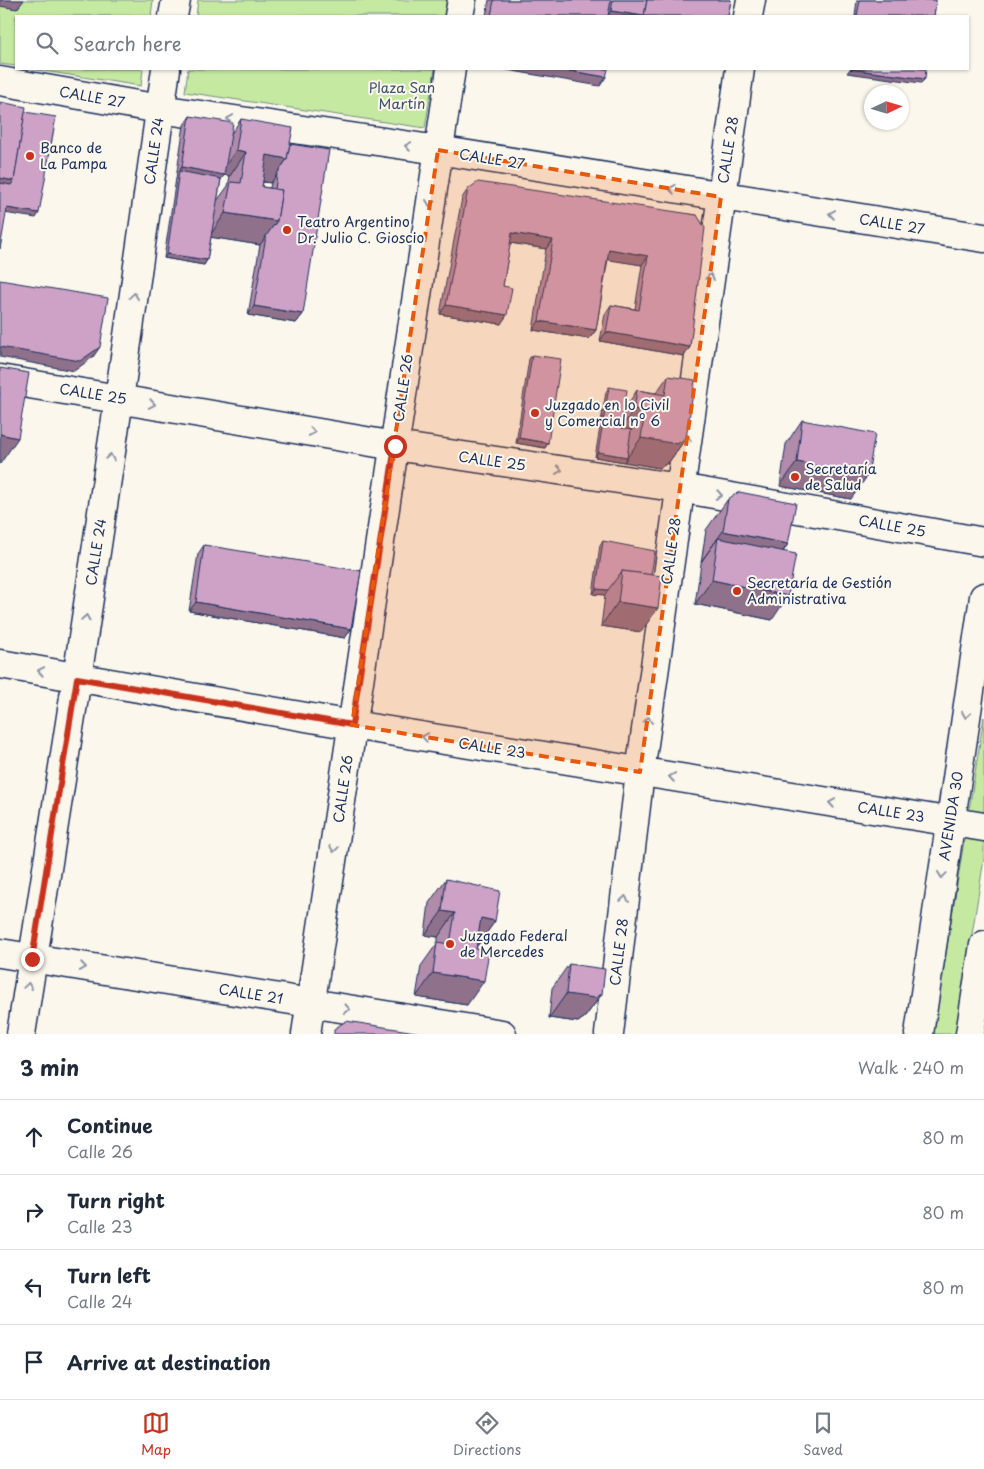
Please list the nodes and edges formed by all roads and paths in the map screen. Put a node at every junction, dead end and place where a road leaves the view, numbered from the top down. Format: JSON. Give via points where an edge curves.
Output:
{"nodes":[{"id":1,"x":176,"y":0,"type":"edge"},
{"id":2,"x":462,"y":0,"type":"edge"},
{"id":3,"x":751,"y":0,"type":"edge"},
{"id":4,"x":173,"y":15,"type":"edge"},
{"id":5,"x":460,"y":15,"type":"edge"},
{"id":6,"x":748,"y":15,"type":"edge"},
{"id":7,"x":166,"y":70,"type":"edge"},
{"id":8,"x":451,"y":70,"type":"edge"},
{"id":9,"x":740,"y":70,"type":"edge"},
{"id":10,"x":0,"y":80,"type":"edge"},
{"id":11,"x":160,"y":108,"type":"junction"},
{"id":12,"x":438,"y":150,"type":"junction"},
{"id":13,"x":721,"y":197,"type":"junction"},
{"id":14,"x":984,"y":238,"type":"edge"},
{"id":15,"x":0,"y":379,"type":"edge"},
{"id":16,"x":119,"y":398,"type":"junction"},
{"id":17,"x":395,"y":446,"type":"junction"},
{"id":18,"x":680,"y":488,"type":"junction"},
{"id":19,"x":984,"y":542,"type":"edge"},
{"id":20,"x":984,"y":597,"type":"edge"},
{"id":21,"x":0,"y":664,"type":"edge"},
{"id":22,"x":77,"y":678,"type":"junction"},
{"id":23,"x":352,"y":725,"type":"junction"},
{"id":24,"x":640,"y":772,"type":"junction"},
{"id":25,"x":950,"y":822,"type":"junction"},
{"id":26,"x":984,"y":828,"type":"edge"},
{"id":27,"x":984,"y":945,"type":"edge"},
{"id":28,"x":0,"y":953,"type":"edge"},
{"id":29,"x":32,"y":959,"type":"junction"},
{"id":30,"x":311,"y":1004,"type":"junction"},
{"id":31,"x":21,"y":1034,"type":"edge"},
{"id":32,"x":306,"y":1034,"type":"edge"},
{"id":33,"x":502,"y":1034,"type":"edge"},
{"id":34,"x":610,"y":1034,"type":"edge"},
{"id":35,"x":918,"y":1034,"type":"edge"},
{"id":36,"x":970,"y":1034,"type":"edge"}],
"edges":[{"from":1,"to":4,"type":"street"},
{"from":2,"to":5,"type":"street"},
{"from":3,"to":6,"type":"street"},
{"from":7,"to":11,"type":"street","name":"CALLE 24"},
{"from":8,"to":12,"type":"street","name":"CALLE 26"},
{"from":9,"to":13,"type":"street","name":"CALLE 28"},
{"from":10,"to":11,"type":"street","name":"CALLE 27"},
{"from":12,"to":11,"type":"street","name":"CALLE 27","one_way":true},
{"from":16,"to":11,"type":"street","name":"CALLE 24","one_way":true},
{"from":13,"to":12,"type":"street","name":"CALLE 27","one_way":true},
{"from":12,"to":17,"type":"street","name":"CALLE 26","one_way":true},
{"from":14,"to":13,"type":"street","name":"CALLE 27","one_way":true},
{"from":18,"to":13,"type":"street","name":"CALLE 28","one_way":true},
{"from":15,"to":16,"type":"street","name":"CALLE 25"},
{"from":16,"to":17,"type":"street","name":"CALLE 25","one_way":true},
{"from":22,"to":16,"type":"street","name":"CALLE 24","one_way":true},
{"from":17,"to":18,"type":"street","name":"CALLE 25","one_way":true},
{"from":17,"to":23,"type":"street","name":"CALLE 26"},
{"from":18,"to":19,"type":"street","name":"CALLE 25","one_way":true},
{"from":24,"to":18,"type":"street","name":"CALLE 28","one_way":true},
{"from":20,"to":25,"type":"street","name":"AVENIDA 30","one_way":true},
{"from":22,"to":21,"type":"street","name":"CALLE 23","one_way":true},
{"from":22,"to":23,"type":"street","name":"CALLE 23"},
{"from":22,"to":29,"type":"street","name":"CALLE 24"},
{"from":24,"to":23,"type":"street","name":"CALLE 23","one_way":true},
{"from":23,"to":30,"type":"street","name":"CALLE 26","one_way":true},
{"from":25,"to":24,"type":"street","name":"CALLE 23","one_way":true},
{"from":34,"to":24,"type":"street","name":"CALLE 28","one_way":true},
{"from":25,"to":26,"type":"street","name":"CALLE 23"},
{"from":25,"to":35,"type":"street","name":"AVENIDA 30","one_way":true},
{"from":27,"to":36,"type":"street"},
{"from":28,"to":29,"type":"street","name":"CALLE 21"},
{"from":29,"to":30,"type":"street","name":"CALLE 21","one_way":true},
{"from":31,"to":29,"type":"street","name":"CALLE 24","one_way":true},
{"from":30,"to":32,"type":"street","name":"CALLE 26"},
{"from":30,"to":33,"type":"street","name":"CALLE 21","one_way":true}]}
